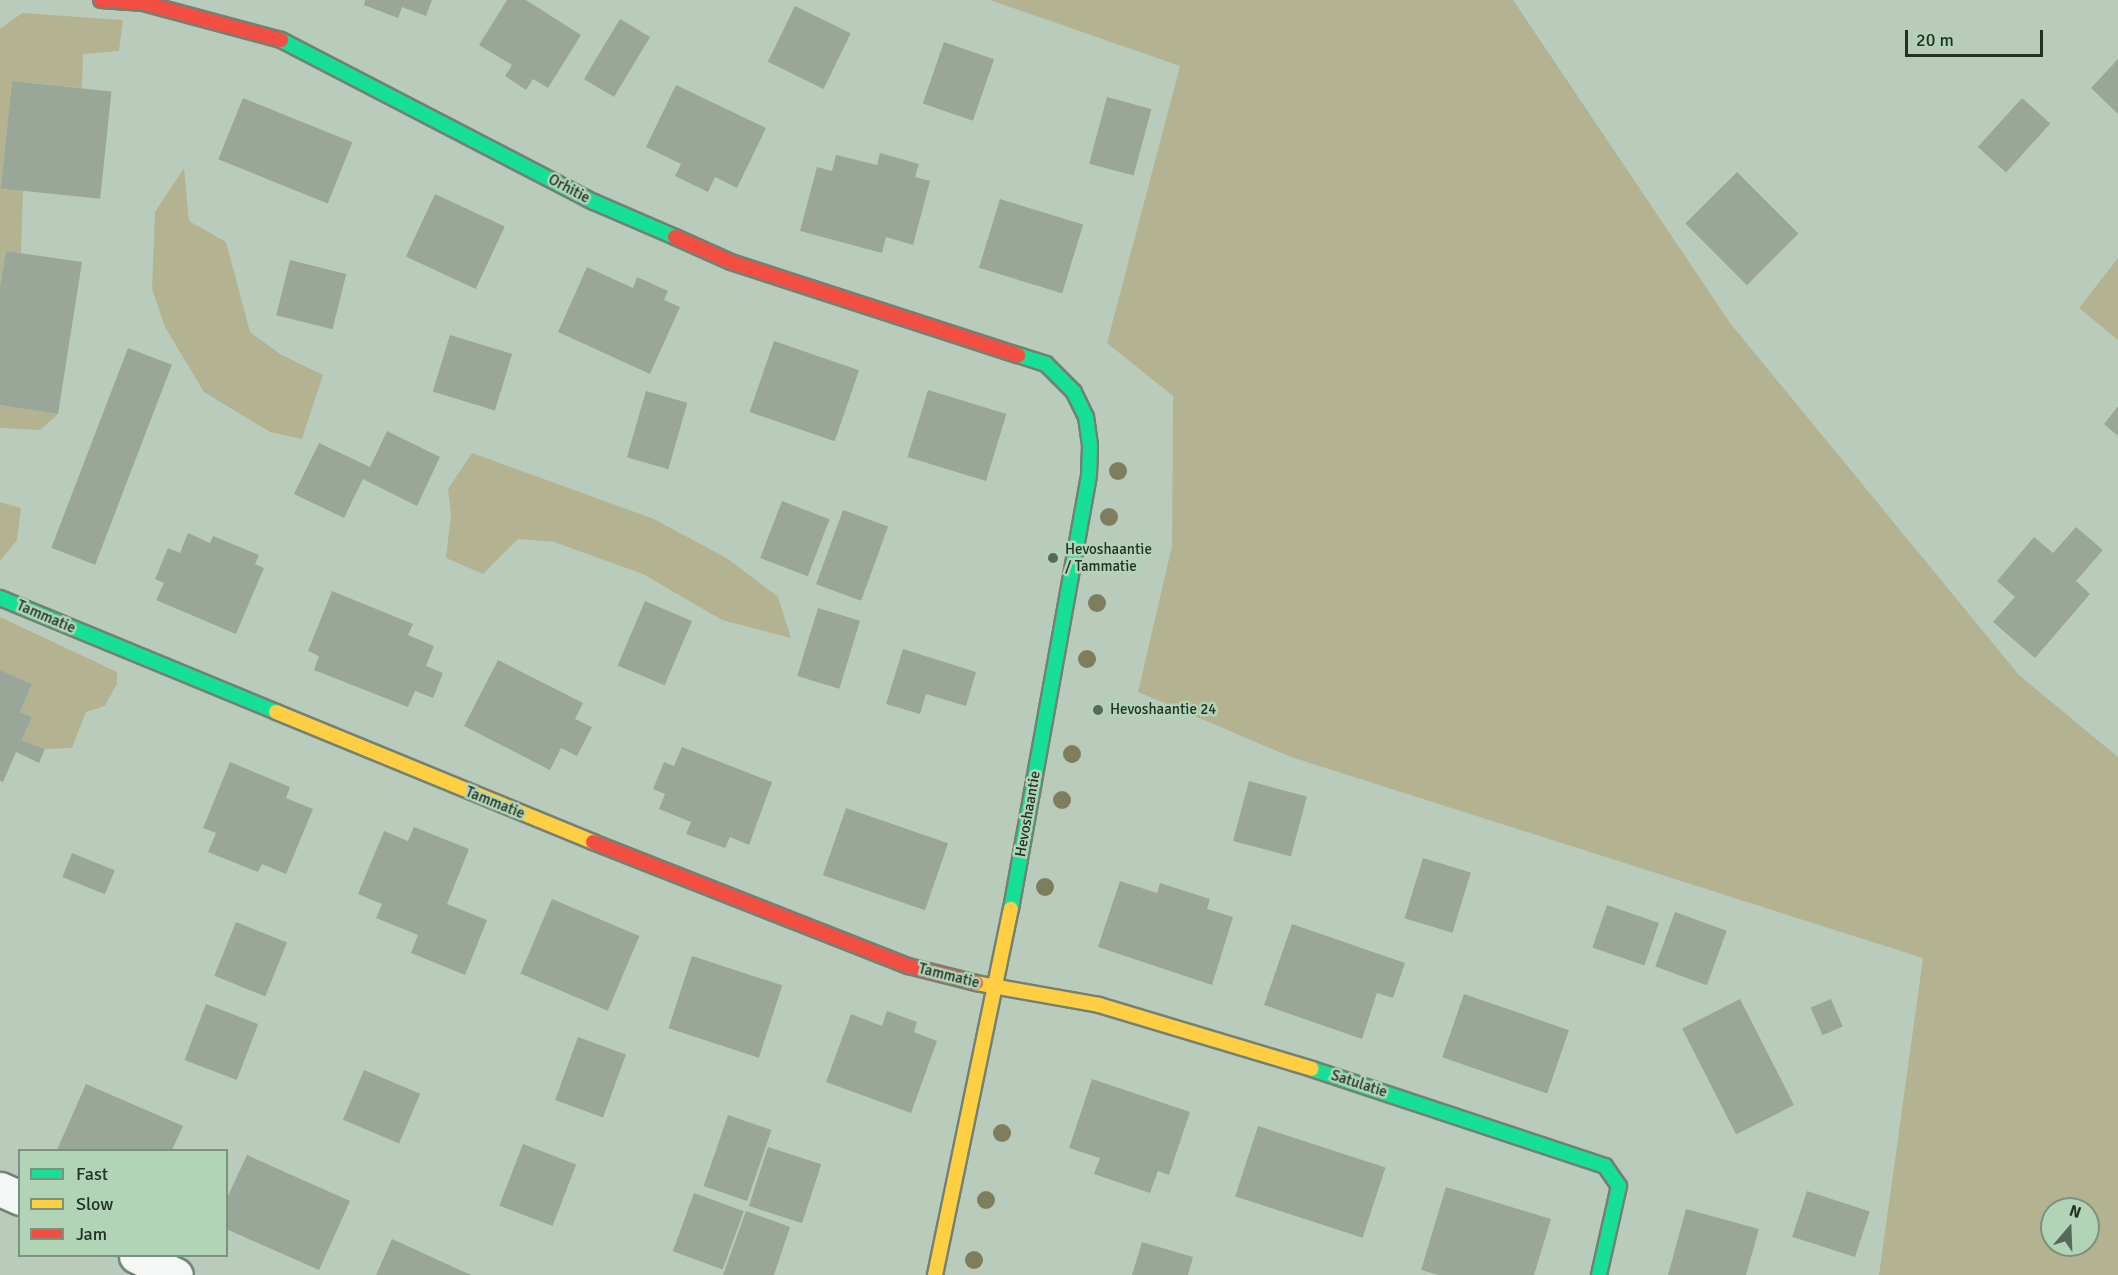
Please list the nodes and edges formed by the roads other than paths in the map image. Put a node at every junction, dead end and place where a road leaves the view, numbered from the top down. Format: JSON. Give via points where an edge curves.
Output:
{"nodes":[{"id":1,"x":101,"y":0,"type":"edge"},
{"id":2,"x":1046,"y":364,"type":"joint"},
{"id":3,"x":0,"y":598,"type":"edge"},
{"id":4,"x":997,"y":988,"type":"junction"},
{"id":5,"x":0,"y":1188,"type":"edge"},
{"id":6,"x":18,"y":1197,"type":"edge"},
{"id":7,"x":138,"y":1257,"type":"edge"},
{"id":8,"x":176,"y":1275,"type":"edge"},
{"id":9,"x":935,"y":1275,"type":"edge"},
{"id":10,"x":1599,"y":1275,"type":"edge"}],
"edges":[{"from":1,"to":2,"type":"street","name":"Orhitie","via":[[143,3],[289,42],[594,202],[731,262]]},
{"from":2,"to":4,"type":"street","name":"Hevoshaantie","via":[[1074,392],[1086,417],[1089,475]]},
{"from":3,"to":4,"type":"street","name":"Tammatie","via":[[751,906],[908,966]]},
{"from":4,"to":9,"type":"street","name":"Hevoshaantie"},
{"from":4,"to":10,"type":"street","name":"Satulatie","via":[[1099,1005],[1311,1069],[1605,1166],[1619,1186]]},
{"from":5,"to":6,"type":"street"},
{"from":7,"to":8,"type":"street"}]}
